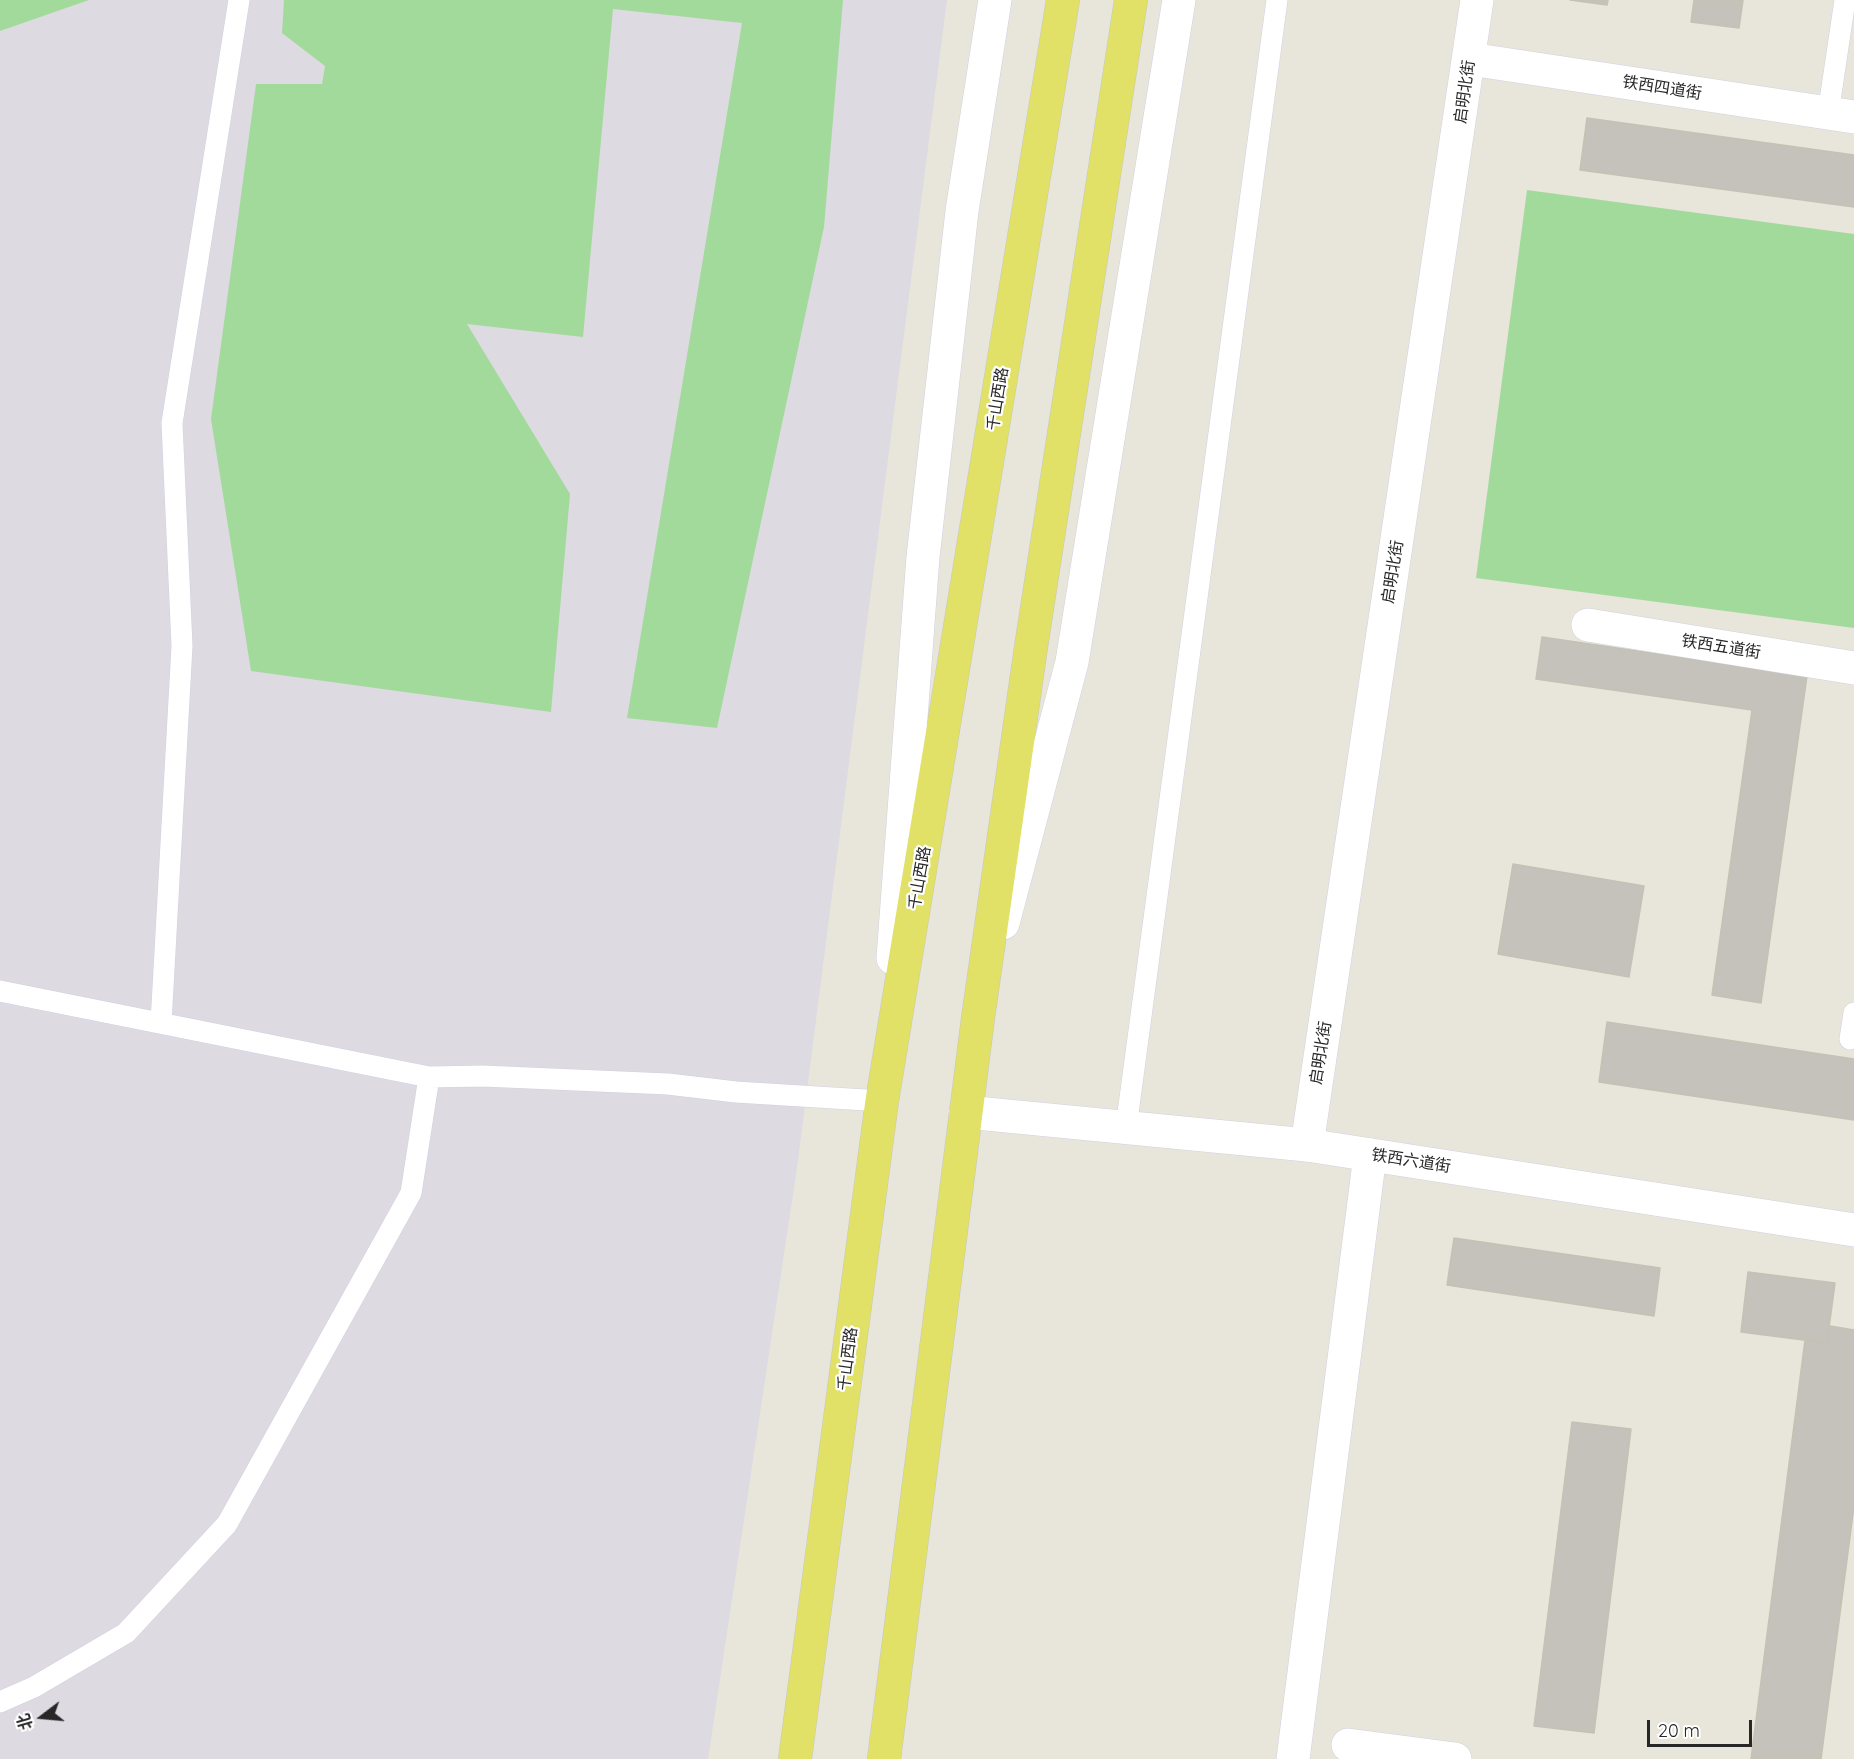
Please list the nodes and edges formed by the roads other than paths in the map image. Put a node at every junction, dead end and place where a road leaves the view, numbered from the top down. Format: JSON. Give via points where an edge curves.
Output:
{"nodes":[{"id":1,"x":239,"y":0,"type":"edge"},
{"id":2,"x":995,"y":0,"type":"edge"},
{"id":3,"x":1063,"y":0,"type":"edge"},
{"id":4,"x":1131,"y":0,"type":"edge"},
{"id":5,"x":1179,"y":0,"type":"edge"},
{"id":6,"x":1277,"y":0,"type":"edge"},
{"id":7,"x":1477,"y":0,"type":"edge"},
{"id":8,"x":1845,"y":0,"type":"edge"},
{"id":9,"x":1470,"y":59,"type":"junction"},
{"id":10,"x":1841,"y":116,"type":"edge"},
{"id":11,"x":1588,"y":626,"type":"dead end"},
{"id":12,"x":1854,"y":668,"type":"edge"},
{"id":13,"x":0,"y":990,"type":"edge"},
{"id":14,"x":1854,"y":1013,"type":"edge"},
{"id":15,"x":978,"y":1018,"type":"junction"},
{"id":16,"x":161,"y":1023,"type":"junction"},
{"id":17,"x":1850,"y":1039,"type":"dead end"},
{"id":18,"x":429,"y":1077,"type":"junction"},
{"id":19,"x":882,"y":1101,"type":"junction"},
{"id":20,"x":966,"y":1112,"type":"junction"},
{"id":21,"x":1126,"y":1128,"type":"junction"},
{"id":22,"x":1307,"y":1144,"type":"junction"},
{"id":23,"x":1370,"y":1155,"type":"junction"},
{"id":24,"x":1854,"y":1230,"type":"edge"},
{"id":25,"x":0,"y":1702,"type":"edge"},
{"id":26,"x":1348,"y":1745,"type":"dead end"},
{"id":27,"x":795,"y":1759,"type":"edge"},
{"id":28,"x":884,"y":1759,"type":"edge"},
{"id":29,"x":1293,"y":1759,"type":"edge"},
{"id":30,"x":1455,"y":1759,"type":"edge"}],
"edges":[{"from":1,"to":16,"type":"lane","via":[[172,423],[182,646]]},
{"from":2,"to":19,"type":"main road","via":[[962,211],[922,557]]},
{"from":3,"to":19,"type":"main road","name":"千山西路"},
{"from":4,"to":15,"type":"main road","via":[[1030,647]]},
{"from":5,"to":15,"type":"main road","via":[[1072,662]]},
{"from":6,"to":21,"type":"lane"},
{"from":7,"to":9,"type":"main road","name":"启明北街"},
{"from":8,"to":10,"type":"lane"},
{"from":9,"to":10,"type":"main road","name":"铁西四道街"},
{"from":9,"to":22,"type":"main road","name":"启明北街"},
{"from":11,"to":12,"type":"main road","name":"铁西五道街"},
{"from":13,"to":16,"type":"lane"},
{"from":14,"to":17,"type":"lane"},
{"from":15,"to":20,"type":"main road"},
{"from":16,"to":18,"type":"lane"},
{"from":18,"to":19,"type":"lane","via":[[668,1084]]},
{"from":18,"to":25,"type":"lane","via":[[411,1193],[227,1524],[126,1634]]},
{"from":19,"to":27,"type":"main road","name":"千山西路"},
{"from":20,"to":21,"type":"main road","name":"铁西六道街"},
{"from":20,"to":28,"type":"main road"},
{"from":21,"to":22,"type":"main road","name":"铁西六道街"},
{"from":22,"to":23,"type":"main road","name":"铁西六道街"},
{"from":23,"to":24,"type":"main road","name":"铁西六道街"},
{"from":23,"to":29,"type":"main road"},
{"from":26,"to":30,"type":"main road"}]}
